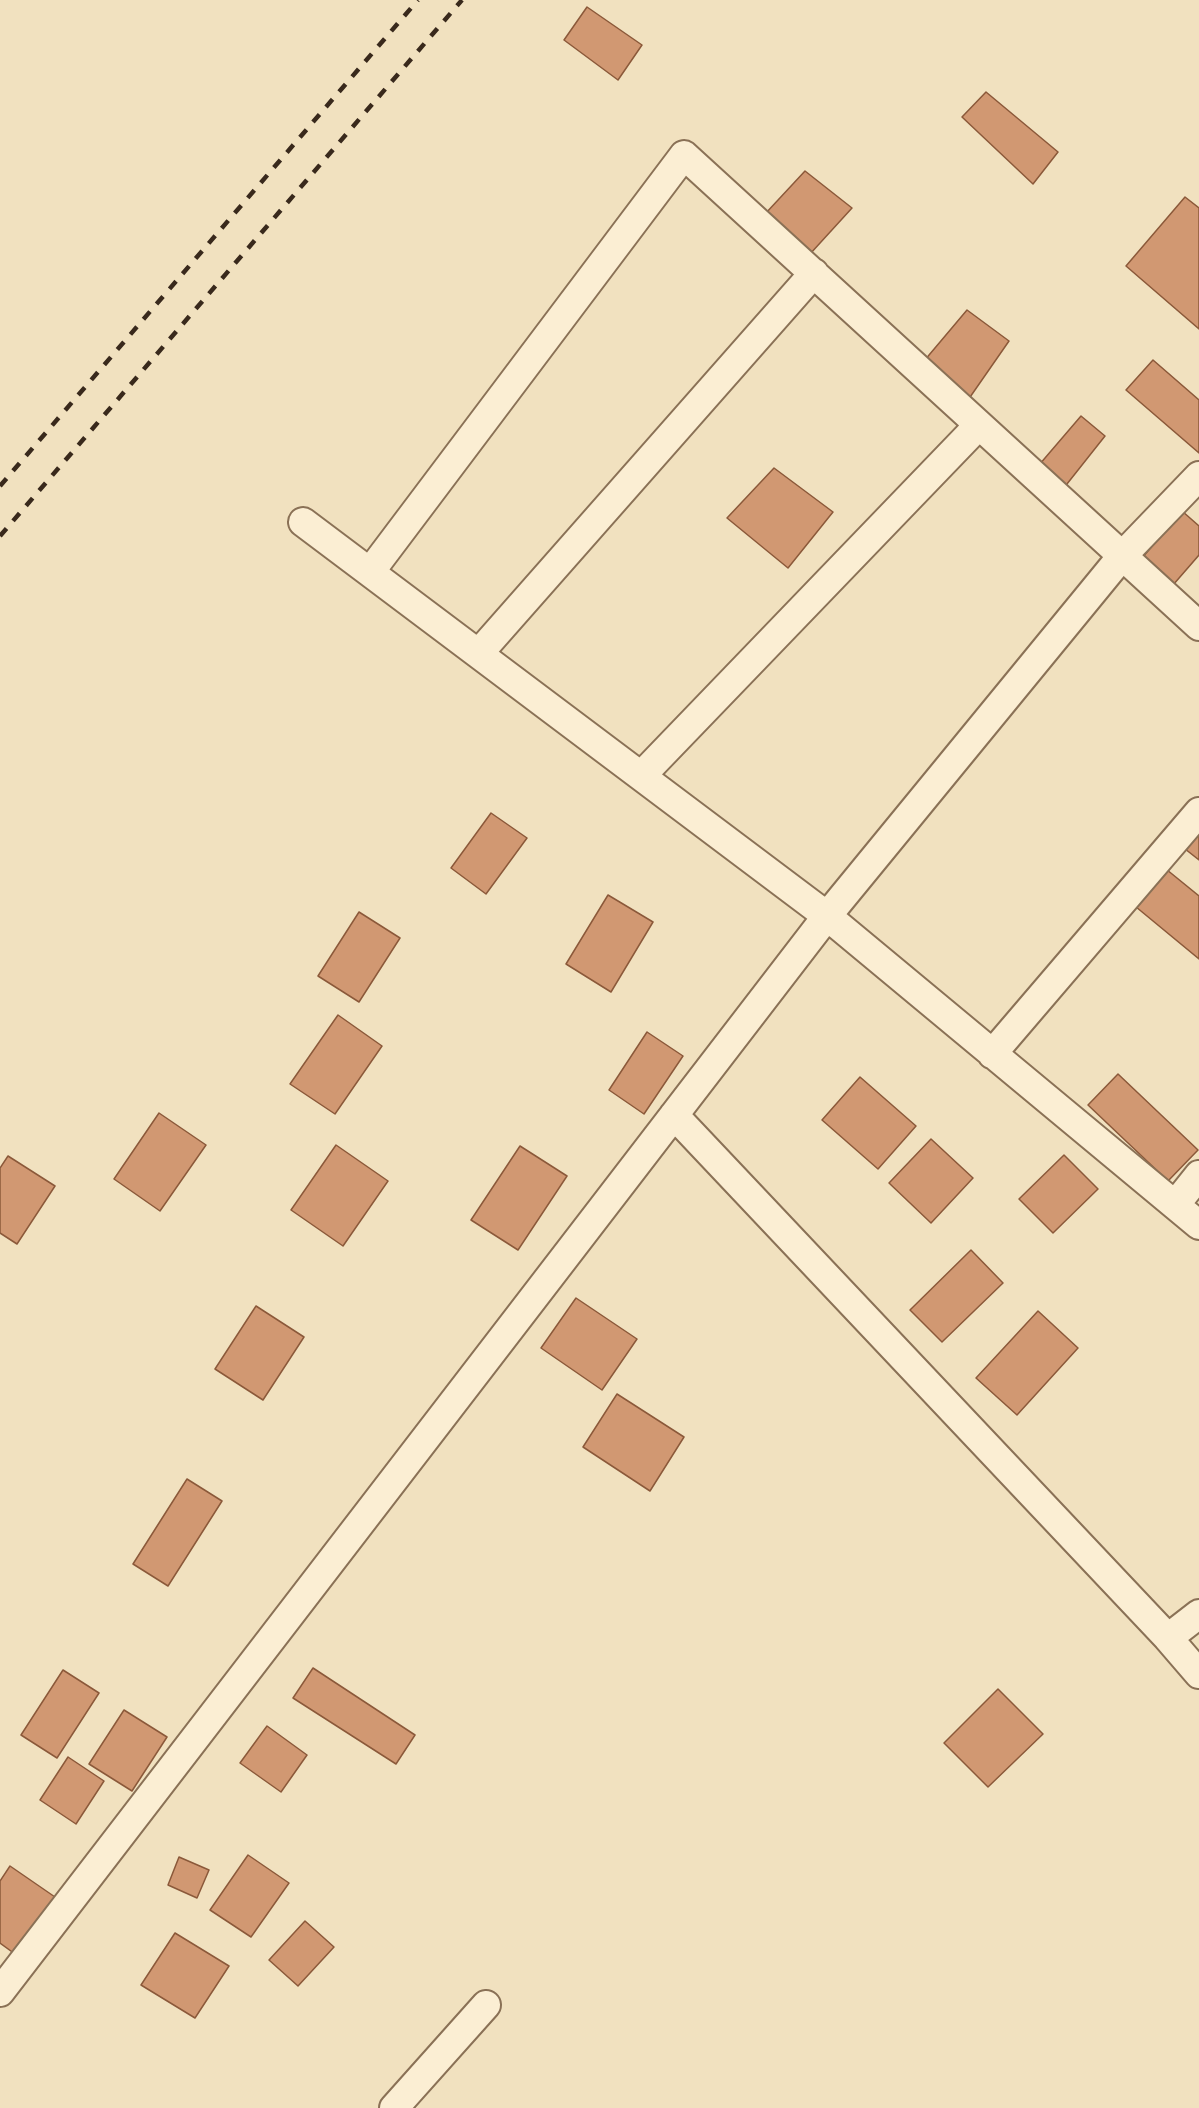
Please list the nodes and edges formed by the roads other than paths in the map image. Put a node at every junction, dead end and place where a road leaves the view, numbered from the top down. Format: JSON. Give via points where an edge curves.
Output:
{"nodes":[{"id":1,"x":814,"y":273,"type":"junction"},
{"id":2,"x":979,"y":425,"type":"junction"},
{"id":3,"x":1199,"y":476,"type":"edge"},
{"id":4,"x":303,"y":522,"type":"dead end"},
{"id":5,"x":1122,"y":556,"type":"junction"},
{"id":6,"x":370,"y":572,"type":"junction"},
{"id":7,"x":1199,"y":626,"type":"edge"},
{"id":8,"x":479,"y":653,"type":"junction"},
{"id":9,"x":641,"y":776,"type":"junction"},
{"id":10,"x":1199,"y":812,"type":"edge"},
{"id":11,"x":827,"y":916,"type":"junction"},
{"id":12,"x":993,"y":1054,"type":"junction"},
{"id":13,"x":674,"y":1115,"type":"junction"},
{"id":14,"x":1199,"y":1175,"type":"edge"},
{"id":15,"x":1175,"y":1205,"type":"junction"},
{"id":16,"x":1199,"y":1226,"type":"edge"},
{"id":17,"x":1199,"y":1614,"type":"edge"},
{"id":18,"x":1168,"y":1638,"type":"junction"},
{"id":19,"x":1199,"y":1674,"type":"edge"},
{"id":20,"x":0,"y":1992,"type":"edge"},
{"id":21,"x":486,"y":2005,"type":"dead end"},
{"id":22,"x":394,"y":2108,"type":"edge"}],
"edges":[{"from":1,"to":2,"type":"street"},
{"from":1,"to":6,"type":"street","via":[[684,155]]},
{"from":1,"to":8,"type":"street"},
{"from":2,"to":5,"type":"street"},
{"from":2,"to":9,"type":"street"},
{"from":3,"to":5,"type":"street"},
{"from":4,"to":6,"type":"street"},
{"from":5,"to":7,"type":"street"},
{"from":5,"to":11,"type":"street"},
{"from":6,"to":8,"type":"street"},
{"from":8,"to":9,"type":"street"},
{"from":9,"to":11,"type":"street"},
{"from":10,"to":12,"type":"street"},
{"from":11,"to":12,"type":"street"},
{"from":11,"to":13,"type":"street"},
{"from":12,"to":15,"type":"street"},
{"from":13,"to":18,"type":"street"},
{"from":13,"to":20,"type":"street"},
{"from":14,"to":15,"type":"street"},
{"from":15,"to":16,"type":"street"},
{"from":17,"to":18,"type":"street"},
{"from":18,"to":19,"type":"street"},
{"from":21,"to":22,"type":"street"}]}
